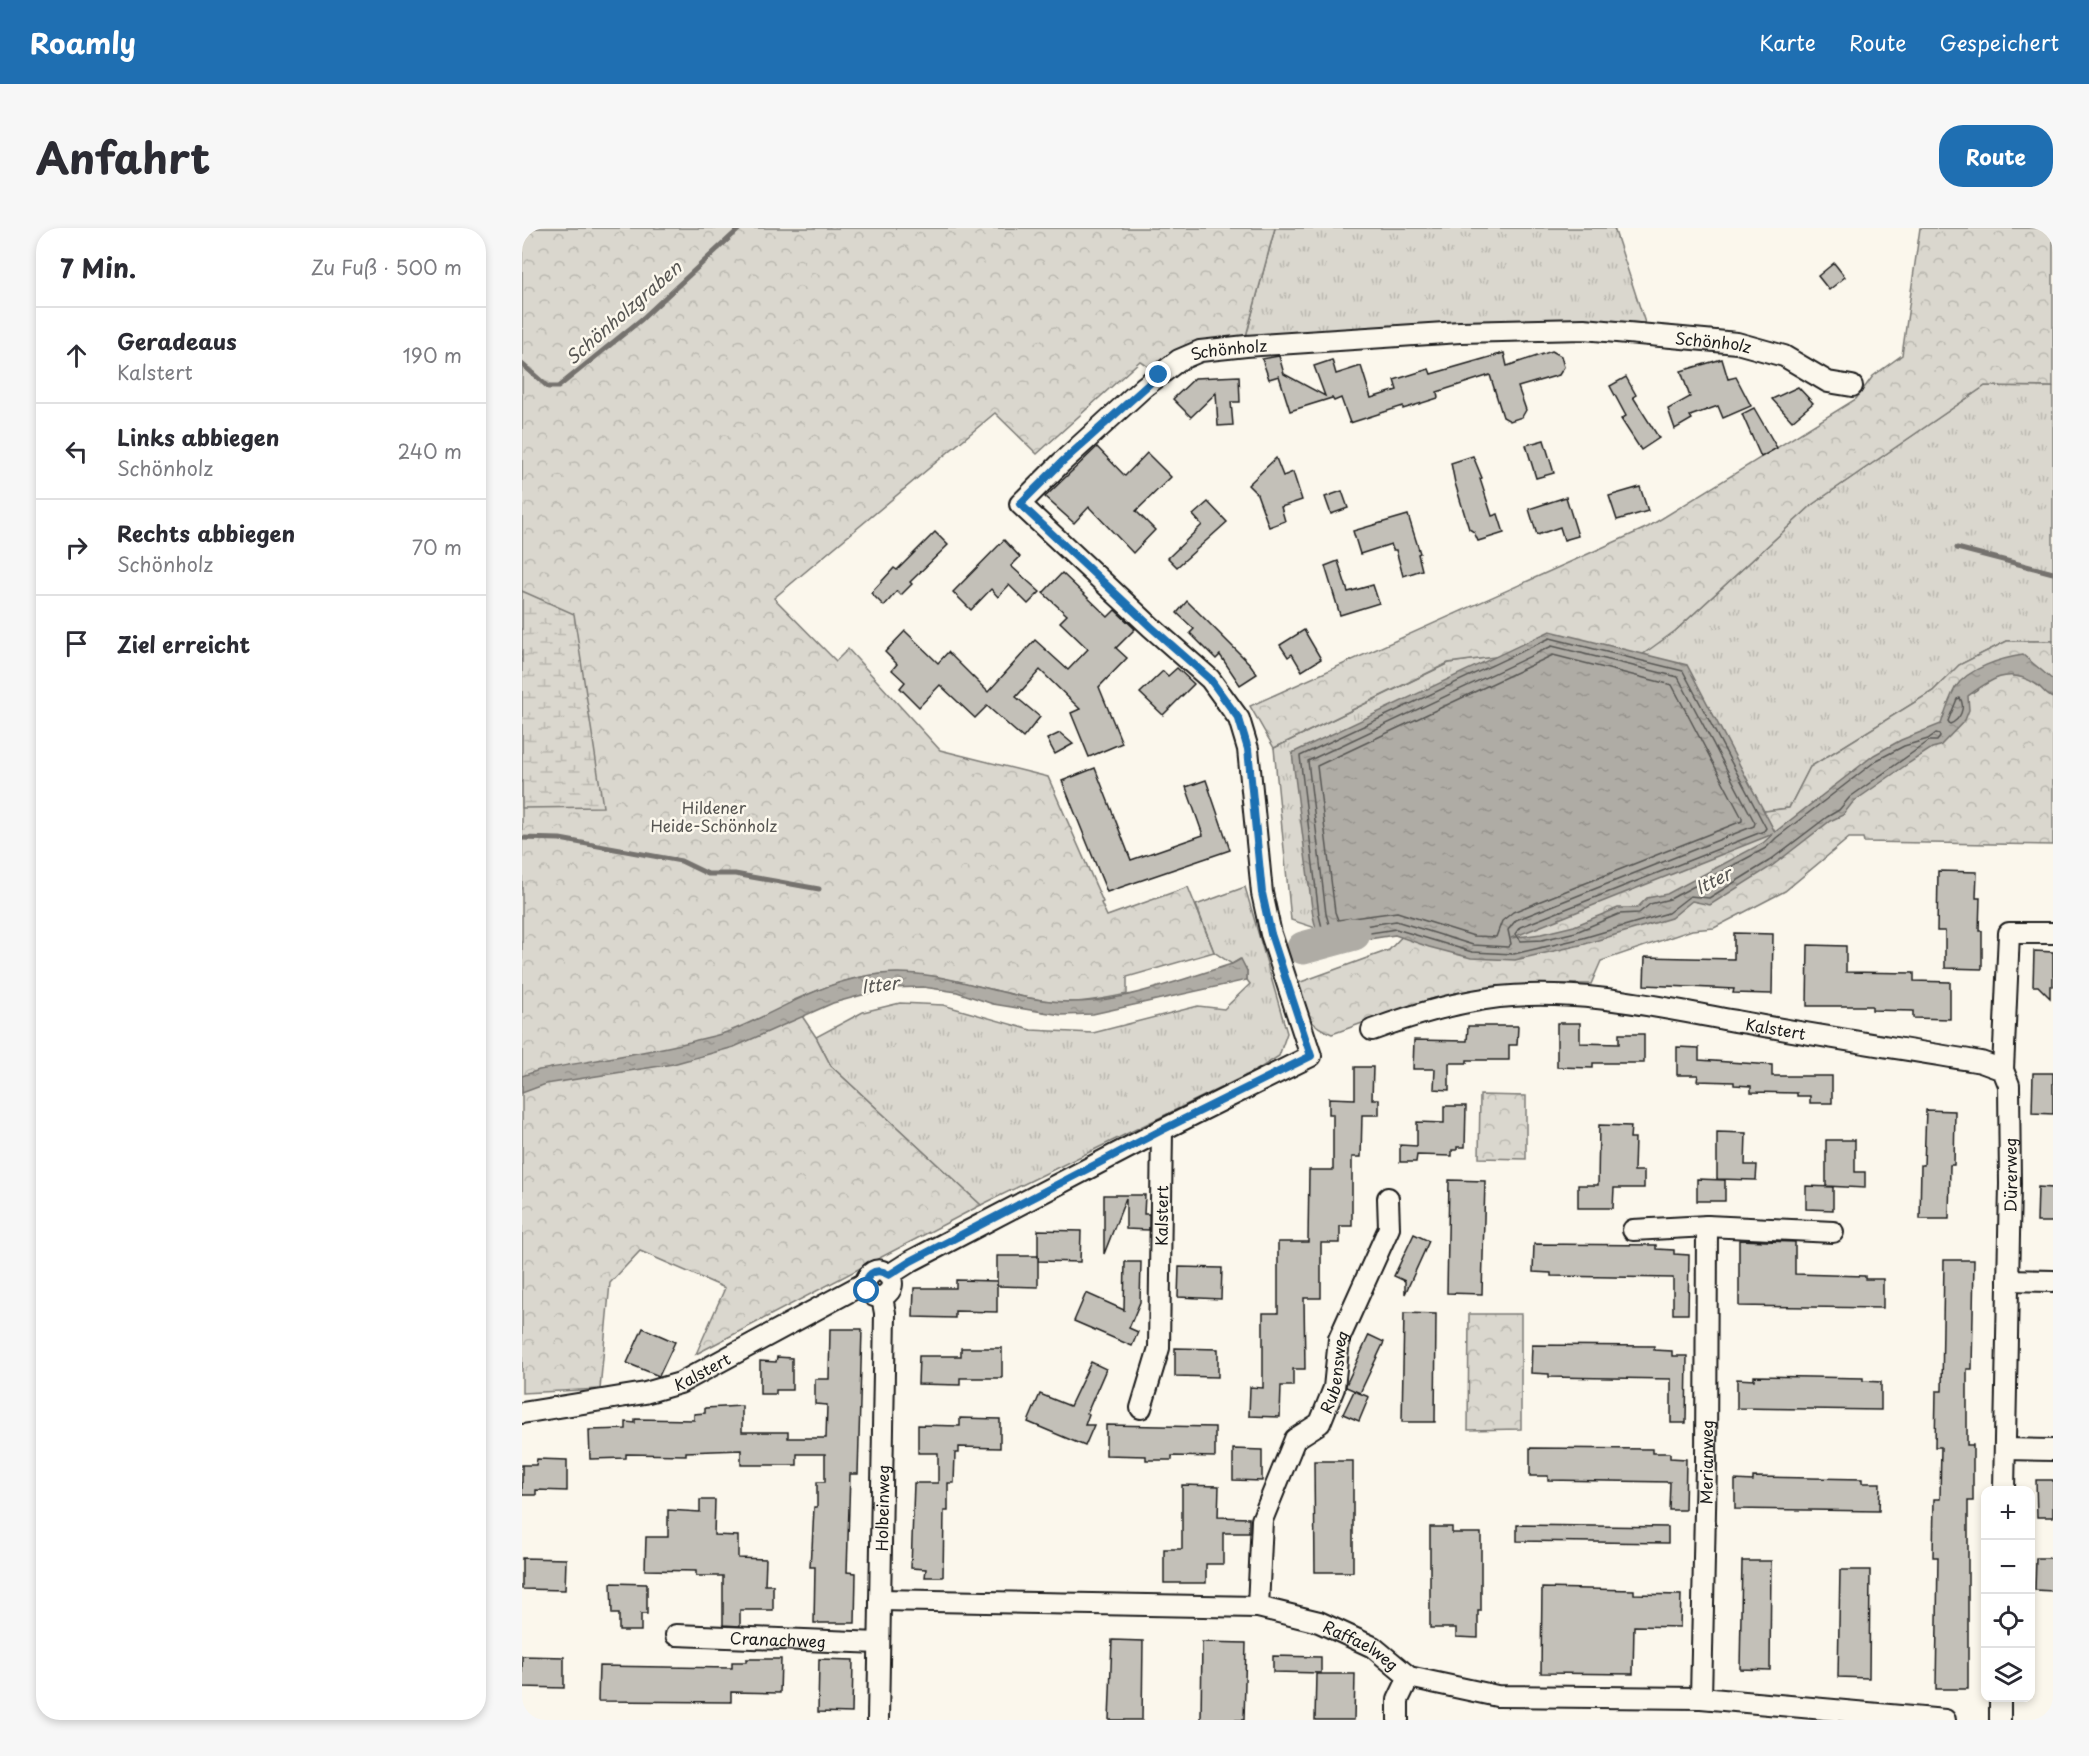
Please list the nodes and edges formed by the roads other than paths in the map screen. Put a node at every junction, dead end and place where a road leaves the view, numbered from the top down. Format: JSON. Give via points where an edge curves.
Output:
{"nodes":[{"id":1,"x":1852,"y":386,"type":"dead end"},
{"id":2,"x":2053,"y":933,"type":"edge"},
{"id":3,"x":1372,"y":1030,"type":"dead end"},
{"id":4,"x":1311,"y":1056,"type":"joint"},
{"id":5,"x":2003,"y":1070,"type":"junction"},
{"id":6,"x":1162,"y":1130,"type":"junction"},
{"id":7,"x":1388,"y":1198,"type":"dead end"},
{"id":8,"x":1707,"y":1227,"type":"junction"},
{"id":9,"x":1633,"y":1230,"type":"dead end"},
{"id":10,"x":1833,"y":1232,"type":"dead end"},
{"id":11,"x":889,"y":1275,"type":"junction"},
{"id":12,"x":2008,"y":1280,"type":"junction"},
{"id":13,"x":2053,"y":1281,"type":"edge"},
{"id":14,"x":865,"y":1283,"type":"junction"},
{"id":15,"x":882,"y":1297,"type":"junction"},
{"id":16,"x":1142,"y":1408,"type":"dead end"},
{"id":17,"x":522,"y":1413,"type":"edge"},
{"id":18,"x":2005,"y":1449,"type":"junction"},
{"id":19,"x":2053,"y":1450,"type":"edge"},
{"id":20,"x":2004,"y":1486,"type":"edge"},
{"id":21,"x":880,"y":1600,"type":"junction"},
{"id":22,"x":1258,"y":1607,"type":"junction"},
{"id":23,"x":675,"y":1635,"type":"dead end"},
{"id":24,"x":879,"y":1643,"type":"junction"},
{"id":25,"x":1409,"y":1677,"type":"junction"},
{"id":26,"x":1701,"y":1698,"type":"junction"},
{"id":27,"x":2000,"y":1702,"type":"edge"},
{"id":28,"x":878,"y":1720,"type":"edge"},
{"id":29,"x":1398,"y":1720,"type":"edge"},
{"id":30,"x":1945,"y":1720,"type":"edge"},
{"id":31,"x":2000,"y":1720,"type":"edge"}],
"edges":[{"from":1,"to":4,"type":"street","name":"Schönholz","via":[[1828,382],[1784,356],[1737,344],[1584,329],[1460,332],[1200,351],[1179,360],[1144,387],[1020,504],[1210,679],[1239,719],[1248,749],[1262,893],[1271,934]]},
{"from":2,"to":5,"type":"street","via":[[2009,933]]},
{"from":3,"to":5,"type":"street","name":"Kalstert","via":[[1453,1005],[1499,997],[1566,996],[1642,1005],[1981,1062]]},
{"from":4,"to":6,"type":"street","name":"Kalstert"},
{"from":5,"to":12,"type":"street","name":"Dürerweg","via":[[2009,1085]]},
{"from":6,"to":11,"type":"street","name":"Kalstert"},
{"from":6,"to":16,"type":"street","name":"Kalstert","via":[[1159,1348]]},
{"from":7,"to":22,"type":"street","name":"Rubensweg","via":[[1389,1228],[1339,1339],[1334,1388],[1320,1423],[1295,1439],[1262,1520]]},
{"from":8,"to":9,"type":"street"},
{"from":8,"to":10,"type":"street"},
{"from":8,"to":26,"type":"street","name":"Merianweg"},
{"from":11,"to":14,"type":"street","name":"Kalstert","via":[[874,1271]]},
{"from":11,"to":15,"type":"street","via":[[890,1292]]},
{"from":12,"to":13,"type":"street"},
{"from":12,"to":18,"type":"street","name":"Dürerweg"},
{"from":14,"to":15,"type":"street","via":[[874,1297]]},
{"from":14,"to":17,"type":"street","name":"Kalstert","via":[[680,1383],[645,1394]]},
{"from":15,"to":21,"type":"street","name":"Holbeinweg","via":[[885,1313]]},
{"from":18,"to":19,"type":"street"},
{"from":18,"to":20,"type":"street","name":"Dürerweg"},
{"from":21,"to":22,"type":"street","name":"Raffaelweg"},
{"from":21,"to":24,"type":"street","name":"Holbeinweg"},
{"from":22,"to":25,"type":"street","name":"Raffaelweg","via":[[1319,1622],[1373,1647]]},
{"from":23,"to":24,"type":"street","name":"Cranachweg"},
{"from":24,"to":28,"type":"street","name":"Holbeinweg"},
{"from":25,"to":26,"type":"street","name":"Raffaelweg","via":[[1497,1696]]},
{"from":25,"to":29,"type":"street","via":[[1398,1700]]},
{"from":26,"to":30,"type":"street","name":"Raffaelweg"},
{"from":27,"to":31,"type":"street"}]}
